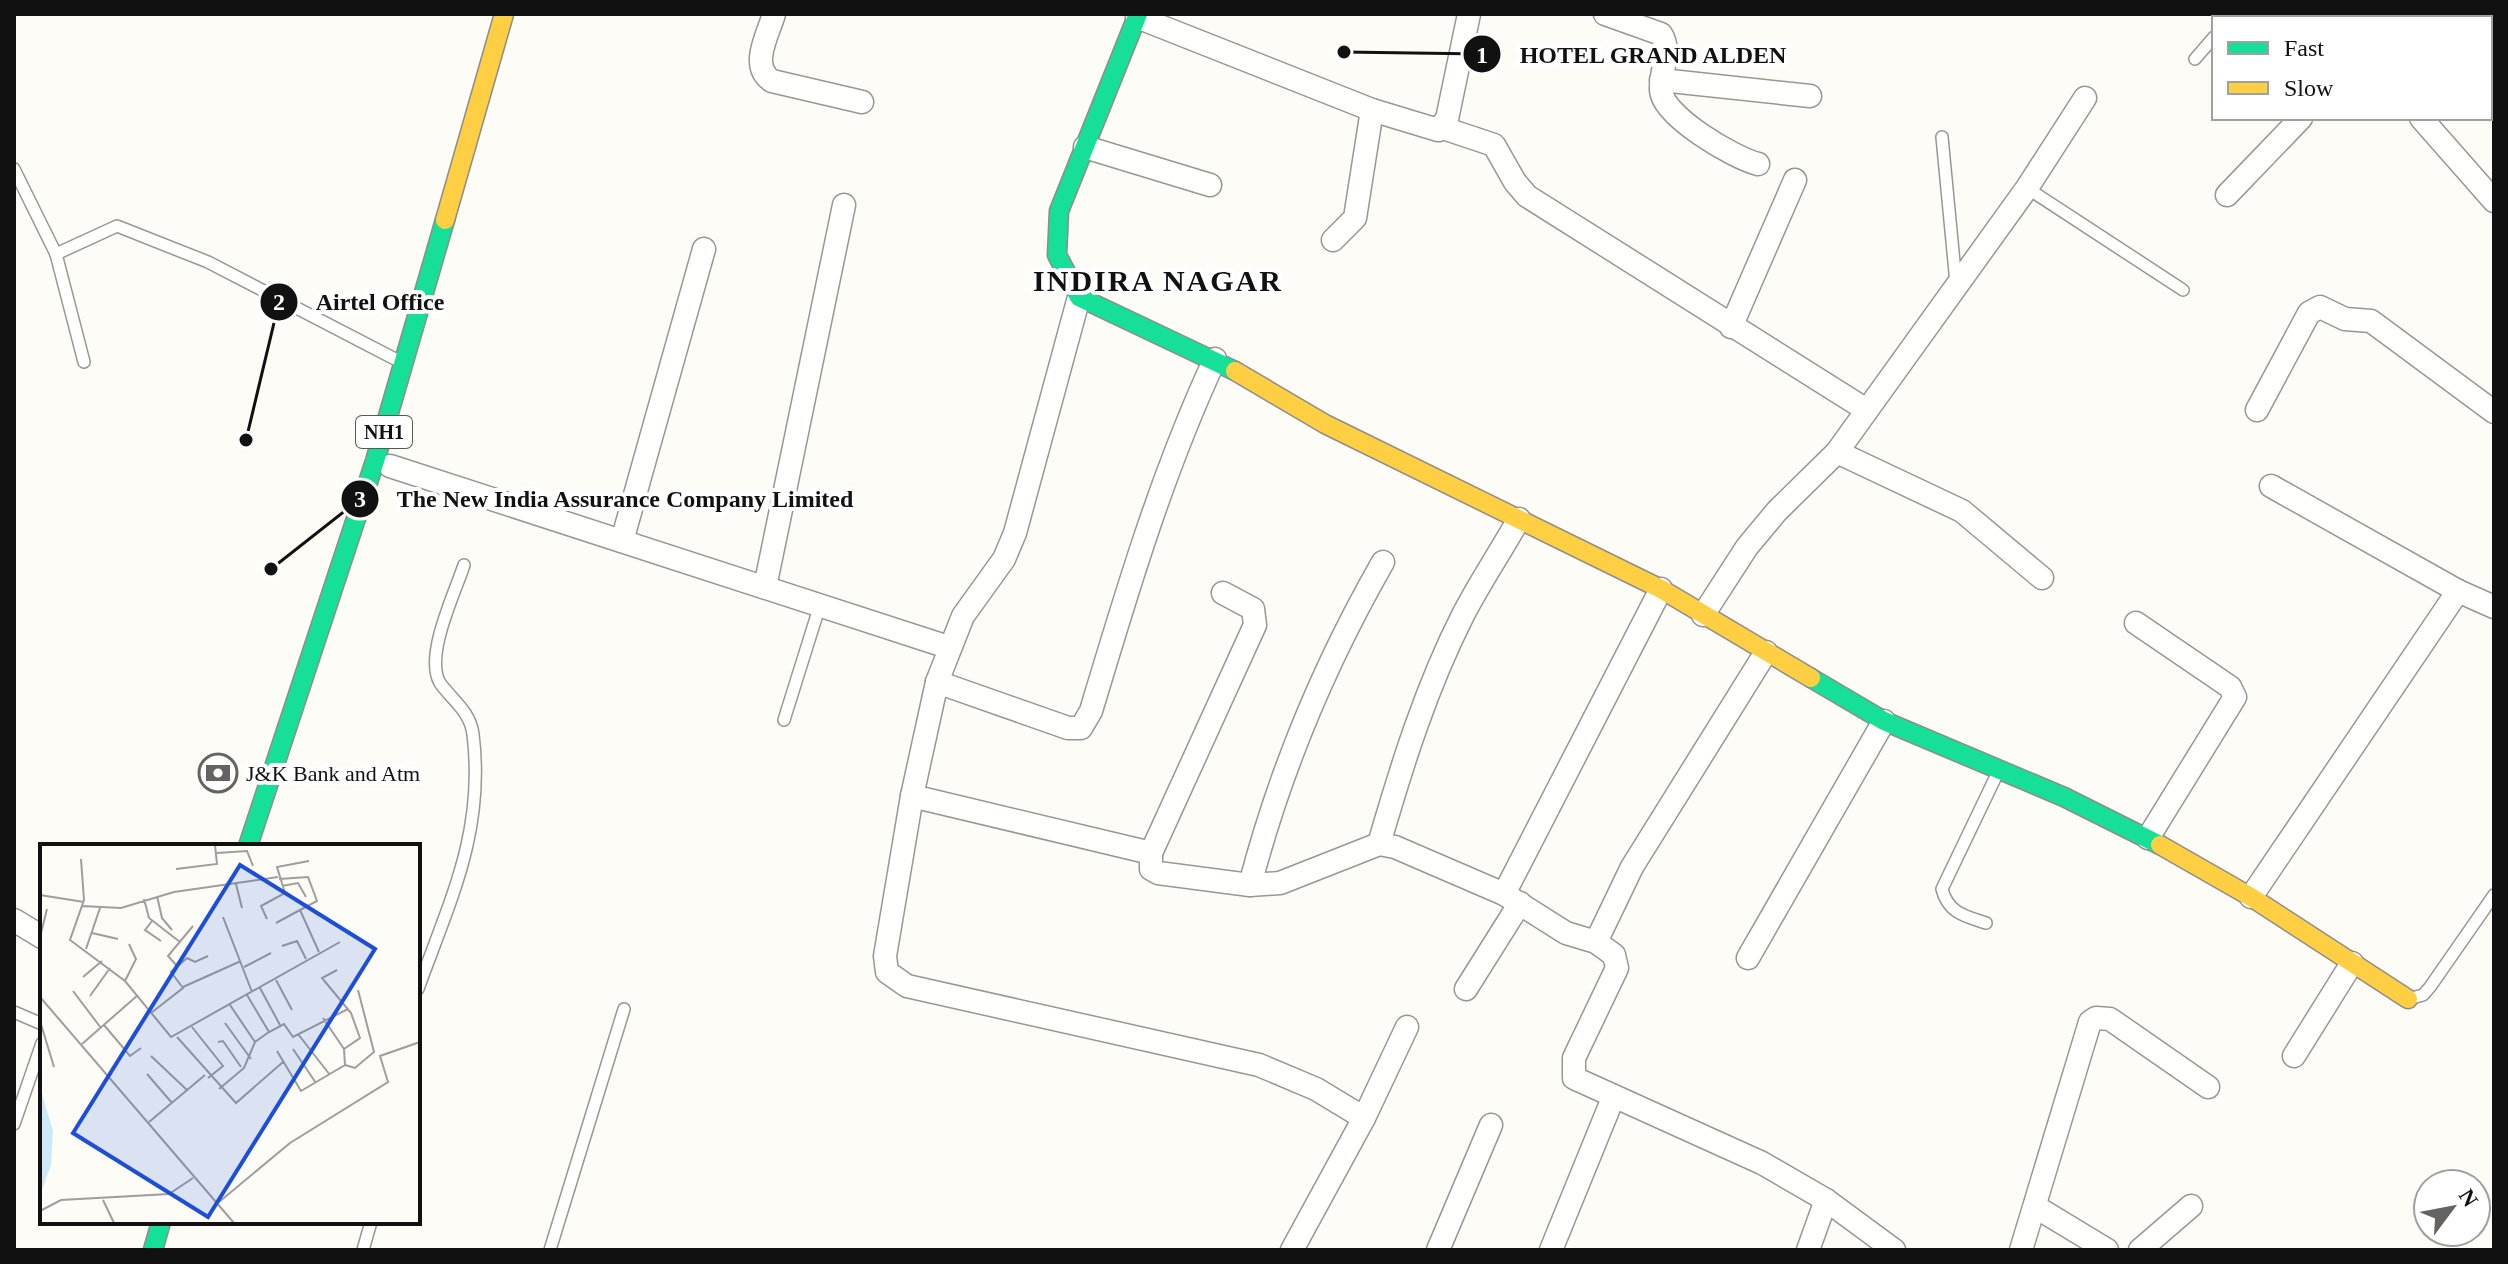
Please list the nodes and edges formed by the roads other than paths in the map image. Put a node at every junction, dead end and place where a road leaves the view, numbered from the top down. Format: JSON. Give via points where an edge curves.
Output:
{"nodes":[{"id":1,"x":504,"y":14,"type":"edge"},
{"id":2,"x":522,"y":14,"type":"edge"},
{"id":3,"x":774,"y":14,"type":"edge"},
{"id":4,"x":1469,"y":14,"type":"edge"},
{"id":5,"x":1605,"y":14,"type":"edge"},
{"id":6,"x":1138,"y":15,"type":"edge"},
{"id":7,"x":2212,"y":39,"type":"edge"},
{"id":8,"x":2195,"y":59,"type":"dead end"},
{"id":9,"x":1661,"y":80,"type":"junction"},
{"id":10,"x":1810,"y":96,"type":"dead end"},
{"id":11,"x":2085,"y":98,"type":"dead end"},
{"id":12,"x":862,"y":102,"type":"dead end"},
{"id":13,"x":1372,"y":110,"type":"junction"},
{"id":14,"x":2299,"y":120,"type":"edge"},
{"id":15,"x":2423,"y":120,"type":"edge"},
{"id":16,"x":1443,"y":128,"type":"junction"},
{"id":17,"x":1942,"y":137,"type":"dead end"},
{"id":18,"x":1085,"y":147,"type":"junction"},
{"id":19,"x":1758,"y":164,"type":"dead end"},
{"id":20,"x":14,"y":169,"type":"edge"},
{"id":21,"x":1795,"y":180,"type":"dead end"},
{"id":22,"x":1210,"y":185,"type":"dead end"},
{"id":23,"x":2027,"y":188,"type":"junction"},
{"id":24,"x":2227,"y":195,"type":"dead end"},
{"id":25,"x":2494,"y":201,"type":"edge"},
{"id":26,"x":844,"y":205,"type":"dead end"},
{"id":27,"x":1333,"y":240,"type":"dead end"},
{"id":28,"x":704,"y":249,"type":"dead end"},
{"id":29,"x":56,"y":254,"type":"junction"},
{"id":30,"x":1956,"y":285,"type":"junction"},
{"id":31,"x":2183,"y":290,"type":"dead end"},
{"id":32,"x":1079,"y":297,"type":"junction"},
{"id":33,"x":1731,"y":327,"type":"junction"},
{"id":34,"x":1215,"y":359,"type":"junction"},
{"id":35,"x":84,"y":362,"type":"dead end"},
{"id":36,"x":403,"y":363,"type":"junction"},
{"id":37,"x":1865,"y":409,"type":"junction"},
{"id":38,"x":2257,"y":410,"type":"dead end"},
{"id":39,"x":2494,"y":412,"type":"edge"},
{"id":40,"x":1837,"y":452,"type":"junction"},
{"id":41,"x":390,"y":466,"type":"junction"},
{"id":42,"x":2271,"y":486,"type":"dead end"},
{"id":43,"x":1519,"y":519,"type":"junction"},
{"id":44,"x":622,"y":541,"type":"junction"},
{"id":45,"x":1383,"y":562,"type":"dead end"},
{"id":46,"x":464,"y":565,"type":"dead end"},
{"id":47,"x":2042,"y":578,"type":"dead end"},
{"id":48,"x":765,"y":587,"type":"junction"},
{"id":49,"x":1661,"y":589,"type":"junction"},
{"id":50,"x":2458,"y":591,"type":"junction"},
{"id":51,"x":1223,"y":593,"type":"dead end"},
{"id":52,"x":820,"y":605,"type":"junction"},
{"id":53,"x":2494,"y":607,"type":"edge"},
{"id":54,"x":1703,"y":615,"type":"junction"},
{"id":55,"x":2136,"y":623,"type":"dead end"},
{"id":56,"x":336,"y":642,"type":"dead end"},
{"id":57,"x":948,"y":647,"type":"junction"},
{"id":58,"x":1766,"y":652,"type":"junction"},
{"id":59,"x":937,"y":682,"type":"junction"},
{"id":60,"x":784,"y":720,"type":"dead end"},
{"id":61,"x":1884,"y":721,"type":"junction"},
{"id":62,"x":1999,"y":770,"type":"junction"},
{"id":63,"x":912,"y":796,"type":"junction"},
{"id":64,"x":2148,"y":838,"type":"junction"},
{"id":65,"x":249,"y":844,"type":"edge"},
{"id":66,"x":1379,"y":844,"type":"junction"},
{"id":67,"x":1151,"y":853,"type":"junction"},
{"id":68,"x":1250,"y":885,"type":"junction"},
{"id":69,"x":2494,"y":895,"type":"edge"},
{"id":70,"x":2251,"y":897,"type":"junction"},
{"id":71,"x":1512,"y":898,"type":"junction"},
{"id":72,"x":14,"y":920,"type":"edge"},
{"id":73,"x":1986,"y":923,"type":"dead end"},
{"id":74,"x":40,"y":936,"type":"edge"},
{"id":75,"x":1596,"y":942,"type":"junction"},
{"id":76,"x":1748,"y":958,"type":"dead end"},
{"id":77,"x":2352,"y":963,"type":"junction"},
{"id":78,"x":420,"y":984,"type":"edge"},
{"id":79,"x":1466,"y":989,"type":"dead end"},
{"id":80,"x":2408,"y":999,"type":"joint"},
{"id":81,"x":624,"y":1009,"type":"dead end"},
{"id":82,"x":14,"y":1012,"type":"edge"},
{"id":83,"x":40,"y":1023,"type":"edge"},
{"id":84,"x":1407,"y":1027,"type":"dead end"},
{"id":85,"x":40,"y":1049,"type":"edge"},
{"id":86,"x":2294,"y":1056,"type":"dead end"},
{"id":87,"x":2208,"y":1087,"type":"dead end"},
{"id":88,"x":1613,"y":1098,"type":"junction"},
{"id":89,"x":1364,"y":1118,"type":"junction"},
{"id":90,"x":14,"y":1124,"type":"edge"},
{"id":91,"x":1491,"y":1125,"type":"dead end"},
{"id":92,"x":1826,"y":1200,"type":"junction"},
{"id":93,"x":2191,"y":1206,"type":"dead end"},
{"id":94,"x":2036,"y":1207,"type":"junction"},
{"id":95,"x":160,"y":1224,"type":"edge"},
{"id":96,"x":370,"y":1224,"type":"edge"},
{"id":97,"x":153,"y":1250,"type":"edge"},
{"id":98,"x":363,"y":1250,"type":"edge"},
{"id":99,"x":550,"y":1250,"type":"edge"},
{"id":100,"x":1292,"y":1250,"type":"edge"},
{"id":101,"x":1438,"y":1250,"type":"edge"},
{"id":102,"x":1551,"y":1250,"type":"edge"},
{"id":103,"x":1808,"y":1250,"type":"edge"},
{"id":104,"x":1894,"y":1250,"type":"edge"},
{"id":105,"x":2021,"y":1250,"type":"edge"},
{"id":106,"x":2107,"y":1250,"type":"edge"},
{"id":107,"x":2140,"y":1250,"type":"edge"}],
"edges":[{"from":1,"to":36,"type":"main road","number":"NH1"},
{"from":2,"to":41,"type":"main road","number":"NH1"},
{"from":3,"to":12,"type":"street","via":[[759,61],[764,76]]},
{"from":4,"to":16,"type":"street"},
{"from":5,"to":9,"type":"street","via":[[1661,34],[1666,54]]},
{"from":6,"to":13,"type":"street"},
{"from":6,"to":18,"type":"main road"},
{"from":7,"to":8,"type":"lane"},
{"from":9,"to":10,"type":"street"},
{"from":9,"to":19,"type":"street","via":[[1662,97],[1673,110],[1723,150]]},
{"from":11,"to":23,"type":"street"},
{"from":13,"to":16,"type":"street","via":[[1431,130]]},
{"from":13,"to":27,"type":"street","via":[[1355,218]]},
{"from":14,"to":24,"type":"street"},
{"from":15,"to":25,"type":"street"},
{"from":16,"to":33,"type":"street","via":[[1494,145],[1527,196]]},
{"from":17,"to":30,"type":"lane"},
{"from":18,"to":22,"type":"street"},
{"from":18,"to":32,"type":"main road","via":[[1055,234],[1057,255]]},
{"from":20,"to":29,"type":"lane"},
{"from":21,"to":33,"type":"street"},
{"from":23,"to":30,"type":"street"},
{"from":23,"to":31,"type":"lane"},
{"from":26,"to":48,"type":"street"},
{"from":28,"to":44,"type":"street"},
{"from":29,"to":35,"type":"lane"},
{"from":29,"to":36,"type":"lane","via":[[117,226],[208,262]]},
{"from":30,"to":37,"type":"street"},
{"from":32,"to":34,"type":"main road"},
{"from":32,"to":57,"type":"street","via":[[1015,533]]},
{"from":33,"to":37,"type":"street"},
{"from":34,"to":43,"type":"main road","via":[[1325,424]]},
{"from":34,"to":59,"type":"street","via":[[1155,502],[1091,711],[1081,728]]},
{"from":36,"to":65,"type":"main road","number":"NH1"},
{"from":37,"to":40,"type":"street"},
{"from":38,"to":39,"type":"street","via":[[2309,313],[2320,307],[2345,319],[2371,321]]},
{"from":40,"to":47,"type":"street","via":[[1962,511]]},
{"from":40,"to":54,"type":"street","via":[[1747,547]]},
{"from":41,"to":44,"type":"street"},
{"from":41,"to":56,"type":"main road","number":"NH1"},
{"from":42,"to":50,"type":"street"},
{"from":43,"to":49,"type":"main road"},
{"from":43,"to":66,"type":"street","via":[[1464,613],[1435,676],[1407,746]]},
{"from":44,"to":48,"type":"street"},
{"from":45,"to":68,"type":"street","via":[[1314,695]]},
{"from":46,"to":78,"type":"lane","via":[[439,639],[435,669],[473,732],[473,827],[459,882]]},
{"from":48,"to":52,"type":"street"},
{"from":49,"to":54,"type":"main road"},
{"from":49,"to":71,"type":"street"},
{"from":50,"to":53,"type":"street"},
{"from":50,"to":70,"type":"street"},
{"from":51,"to":67,"type":"street","via":[[1253,609],[1255,625]]},
{"from":52,"to":57,"type":"street"},
{"from":52,"to":60,"type":"lane"},
{"from":54,"to":58,"type":"main road"},
{"from":55,"to":64,"type":"street","via":[[2230,687],[2235,697]]},
{"from":57,"to":59,"type":"street"},
{"from":58,"to":61,"type":"main road"},
{"from":58,"to":75,"type":"street","via":[[1632,867]]},
{"from":59,"to":63,"type":"street"},
{"from":61,"to":62,"type":"main road"},
{"from":61,"to":76,"type":"street"},
{"from":62,"to":64,"type":"main road"},
{"from":62,"to":73,"type":"lane","via":[[1942,889],[1956,913]]},
{"from":63,"to":67,"type":"street"},
{"from":63,"to":89,"type":"street","via":[[885,956],[894,980],[1259,1065],[1316,1089]]},
{"from":64,"to":70,"type":"main road"},
{"from":66,"to":68,"type":"street","via":[[1303,876]]},
{"from":66,"to":71,"type":"street"},
{"from":67,"to":68,"type":"street","via":[[1153,872]]},
{"from":69,"to":80,"type":"lane","via":[[2423,995]]},
{"from":70,"to":77,"type":"main road"},
{"from":71,"to":75,"type":"street","via":[[1566,933]]},
{"from":71,"to":79,"type":"street"},
{"from":72,"to":74,"type":"street"},
{"from":75,"to":88,"type":"street","via":[[1614,955],[1617,968],[1572,1068],[1584,1086]]},
{"from":77,"to":80,"type":"main road"},
{"from":77,"to":86,"type":"street"},
{"from":81,"to":99,"type":"lane"},
{"from":82,"to":83,"type":"lane"},
{"from":84,"to":89,"type":"street"},
{"from":85,"to":90,"type":"lane"},
{"from":87,"to":94,"type":"street","via":[[2110,1019],[2096,1018],[2085,1032]]},
{"from":88,"to":92,"type":"street","via":[[1762,1163]]},
{"from":88,"to":102,"type":"street"},
{"from":89,"to":100,"type":"street"},
{"from":91,"to":101,"type":"street"},
{"from":92,"to":103,"type":"street"},
{"from":92,"to":104,"type":"street"},
{"from":93,"to":107,"type":"street"},
{"from":94,"to":105,"type":"street"},
{"from":94,"to":106,"type":"street"},
{"from":95,"to":97,"type":"main road"},
{"from":96,"to":98,"type":"lane"}]}
